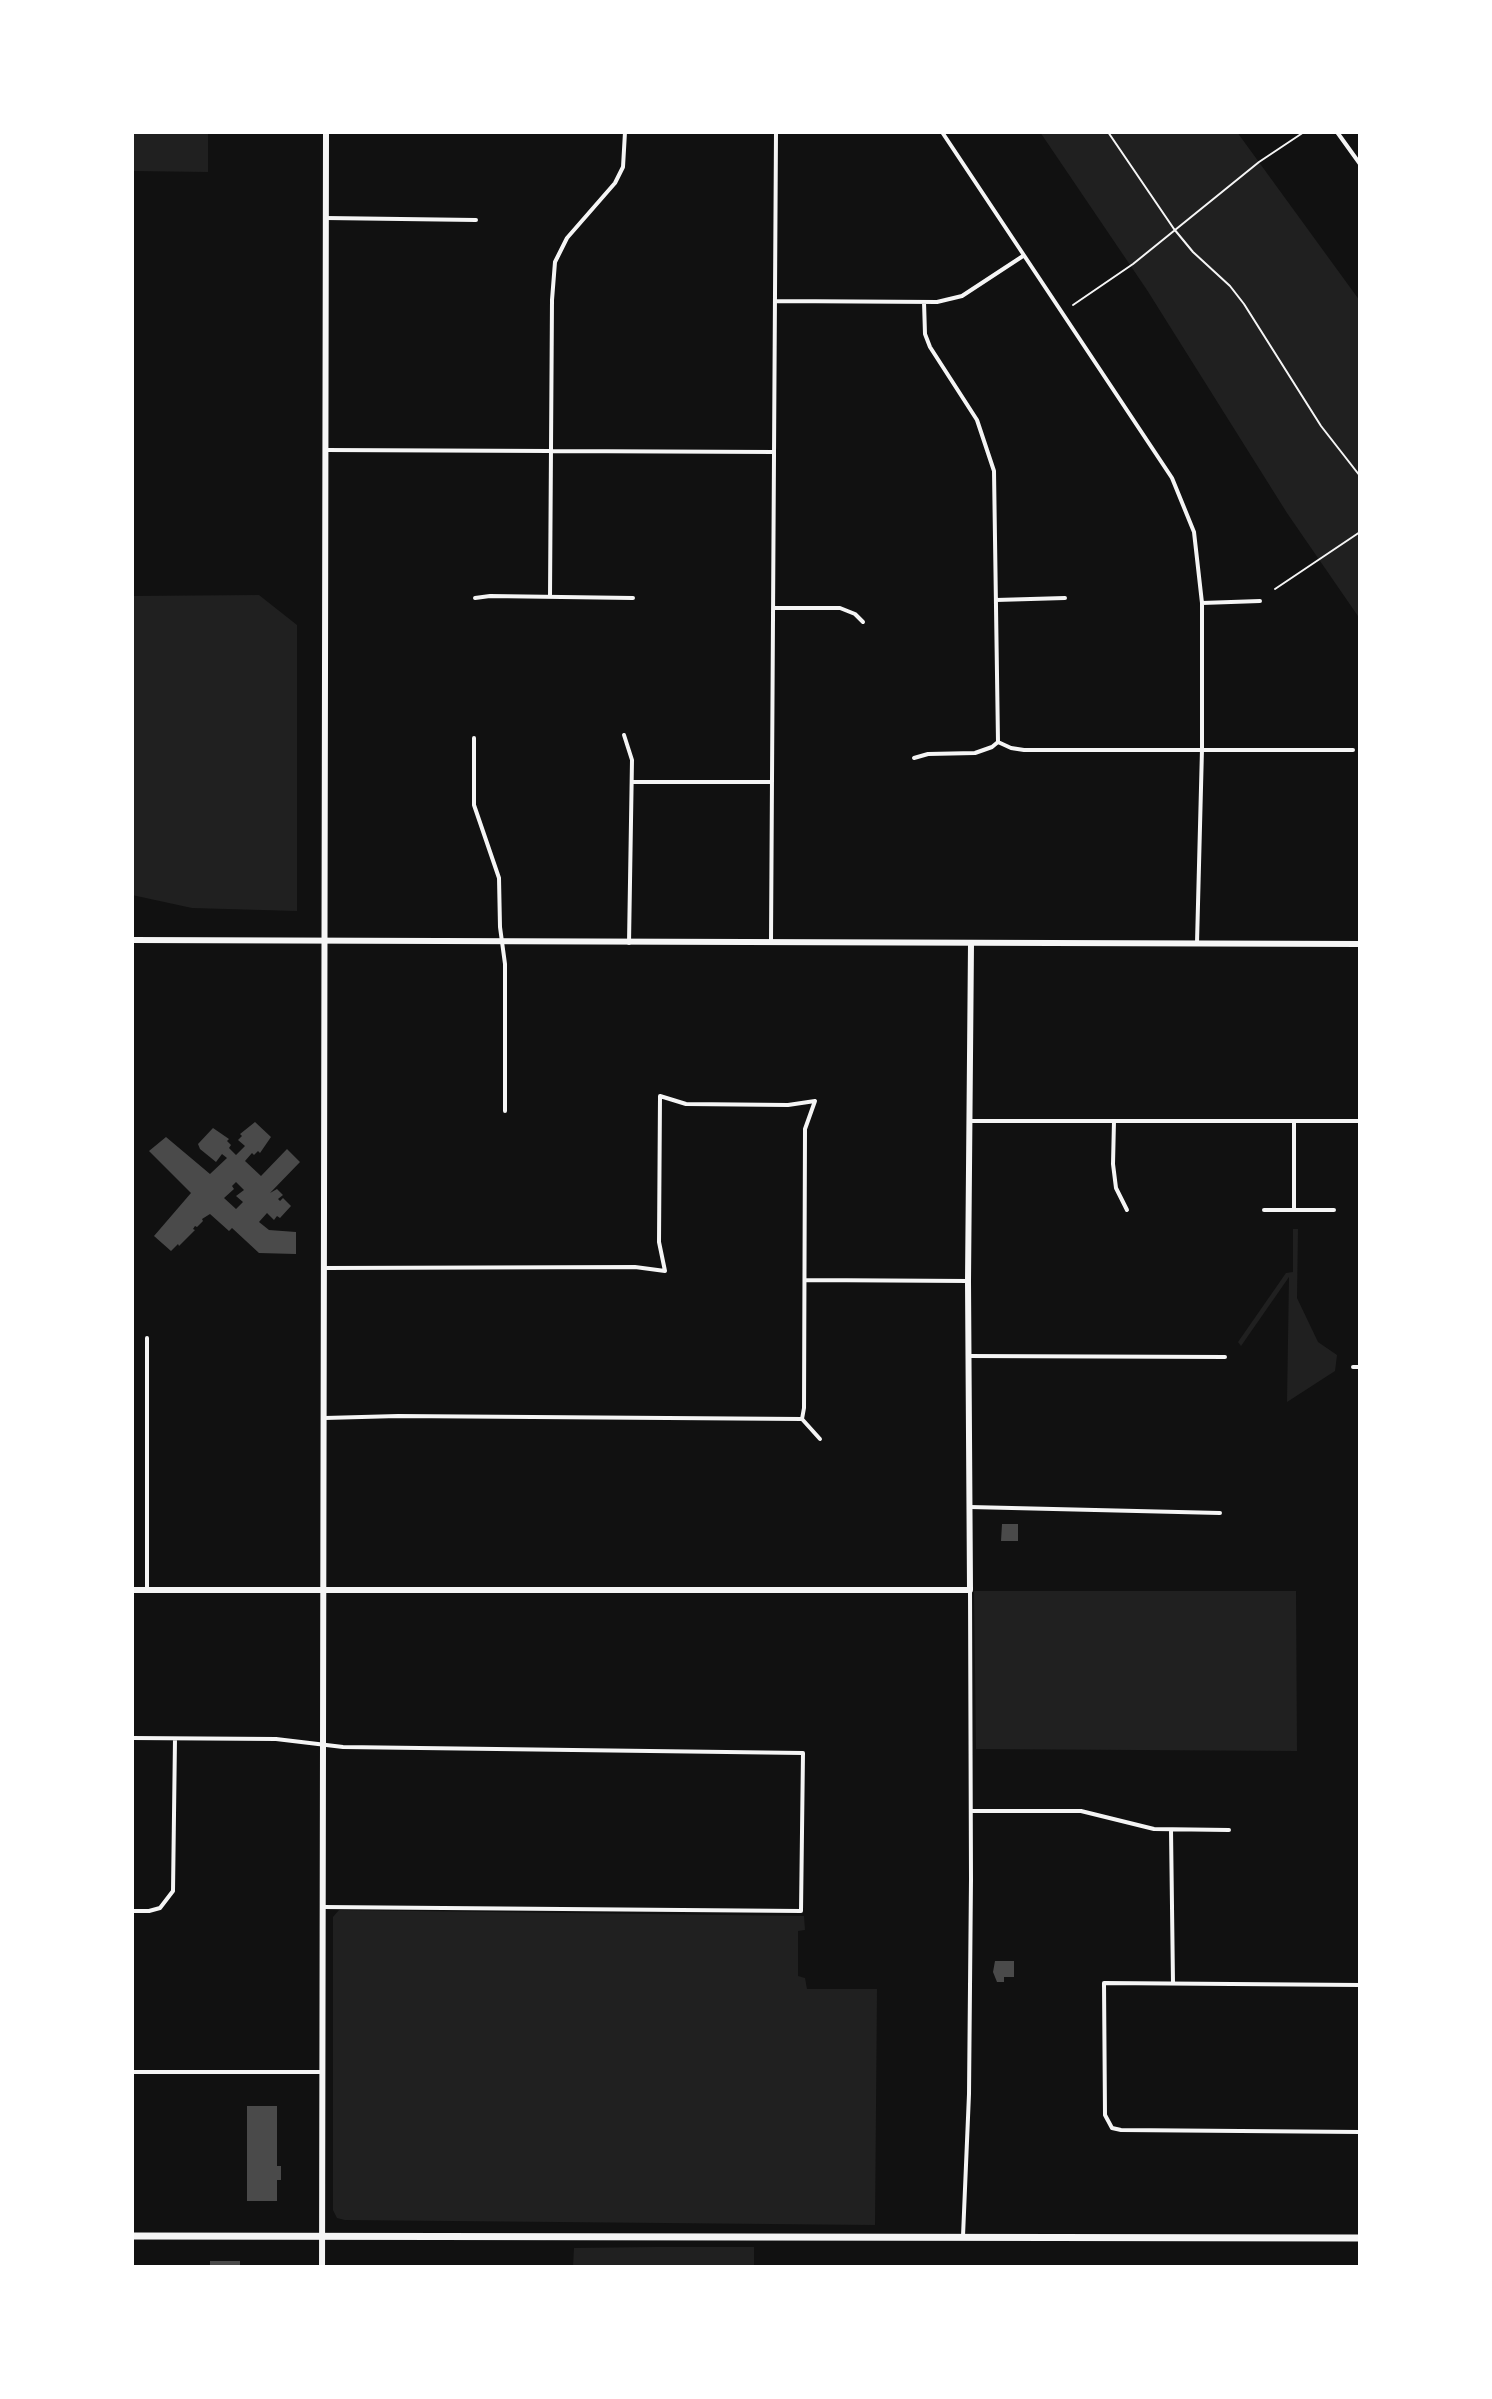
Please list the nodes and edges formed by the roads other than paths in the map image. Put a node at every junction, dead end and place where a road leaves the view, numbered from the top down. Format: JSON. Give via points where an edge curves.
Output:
{"nodes":[{"id":1,"x":326,"y":132,"type":"edge"},
{"id":2,"x":625,"y":132,"type":"edge"},
{"id":3,"x":776,"y":132,"type":"edge"},
{"id":4,"x":942,"y":132,"type":"edge"},
{"id":5,"x":1337,"y":132,"type":"edge"},
{"id":6,"x":1360,"y":164,"type":"edge"},
{"id":7,"x":326,"y":218,"type":"junction"},
{"id":8,"x":476,"y":220,"type":"dead end"},
{"id":9,"x":1023,"y":256,"type":"junction"},
{"id":10,"x":775,"y":301,"type":"junction"},
{"id":11,"x":924,"y":302,"type":"junction"},
{"id":12,"x":326,"y":450,"type":"junction"},
{"id":13,"x":551,"y":451,"type":"junction"},
{"id":14,"x":774,"y":452,"type":"junction"},
{"id":15,"x":550,"y":596,"type":"junction"},
{"id":16,"x":475,"y":598,"type":"dead end"},
{"id":17,"x":633,"y":598,"type":"dead end"},
{"id":18,"x":1065,"y":598,"type":"dead end"},
{"id":19,"x":996,"y":600,"type":"junction"},
{"id":20,"x":1260,"y":601,"type":"dead end"},
{"id":21,"x":1202,"y":603,"type":"junction"},
{"id":22,"x":774,"y":608,"type":"junction"},
{"id":23,"x":863,"y":622,"type":"dead end"},
{"id":24,"x":624,"y":735,"type":"dead end"},
{"id":25,"x":474,"y":738,"type":"dead end"},
{"id":26,"x":998,"y":742,"type":"junction"},
{"id":27,"x":1202,"y":749,"type":"junction"},
{"id":28,"x":1353,"y":750,"type":"dead end"},
{"id":29,"x":914,"y":758,"type":"dead end"},
{"id":30,"x":632,"y":782,"type":"junction"},
{"id":31,"x":772,"y":782,"type":"junction"},
{"id":32,"x":132,"y":940,"type":"edge"},
{"id":33,"x":326,"y":941,"type":"junction"},
{"id":34,"x":502,"y":942,"type":"junction"},
{"id":35,"x":629,"y":943,"type":"junction"},
{"id":36,"x":771,"y":943,"type":"junction"},
{"id":37,"x":971,"y":944,"type":"junction"},
{"id":38,"x":1360,"y":944,"type":"edge"},
{"id":39,"x":1197,"y":945,"type":"junction"},
{"id":40,"x":505,"y":1111,"type":"dead end"},
{"id":41,"x":971,"y":1121,"type":"junction"},
{"id":42,"x":1114,"y":1121,"type":"junction"},
{"id":43,"x":1294,"y":1121,"type":"junction"},
{"id":44,"x":1360,"y":1121,"type":"edge"},
{"id":45,"x":1127,"y":1210,"type":"dead end"},
{"id":46,"x":1264,"y":1210,"type":"dead end"},
{"id":47,"x":1294,"y":1210,"type":"junction"},
{"id":48,"x":1334,"y":1210,"type":"dead end"},
{"id":49,"x":325,"y":1268,"type":"junction"},
{"id":50,"x":805,"y":1280,"type":"junction"},
{"id":51,"x":968,"y":1281,"type":"junction"},
{"id":52,"x":147,"y":1338,"type":"dead end"},
{"id":53,"x":968,"y":1356,"type":"junction"},
{"id":54,"x":1225,"y":1357,"type":"dead end"},
{"id":55,"x":1353,"y":1367,"type":"dead end"},
{"id":56,"x":1360,"y":1367,"type":"edge"},
{"id":57,"x":325,"y":1418,"type":"junction"},
{"id":58,"x":802,"y":1419,"type":"junction"},
{"id":59,"x":820,"y":1439,"type":"dead end"},
{"id":60,"x":969,"y":1507,"type":"junction"},
{"id":61,"x":1220,"y":1513,"type":"dead end"},
{"id":62,"x":132,"y":1590,"type":"edge"},
{"id":63,"x":147,"y":1590,"type":"junction"},
{"id":64,"x":324,"y":1590,"type":"junction"},
{"id":65,"x":970,"y":1590,"type":"junction"},
{"id":66,"x":132,"y":1738,"type":"edge"},
{"id":67,"x":175,"y":1739,"type":"junction"},
{"id":68,"x":323,"y":1745,"type":"junction"},
{"id":69,"x":971,"y":1811,"type":"junction"},
{"id":70,"x":1171,"y":1830,"type":"junction"},
{"id":71,"x":1229,"y":1830,"type":"dead end"},
{"id":72,"x":324,"y":1907,"type":"junction"},
{"id":73,"x":132,"y":1911,"type":"edge"},
{"id":74,"x":1173,"y":1983,"type":"junction"},
{"id":75,"x":1360,"y":1985,"type":"edge"},
{"id":76,"x":132,"y":2072,"type":"edge"},
{"id":77,"x":323,"y":2072,"type":"junction"},
{"id":78,"x":1360,"y":2132,"type":"edge"},
{"id":79,"x":323,"y":2235,"type":"junction"},
{"id":80,"x":132,"y":2236,"type":"edge"},
{"id":81,"x":963,"y":2237,"type":"junction"},
{"id":82,"x":1360,"y":2238,"type":"edge"},
{"id":83,"x":322,"y":2267,"type":"edge"}],
"edges":[{"from":1,"to":7,"type":"street"},
{"from":2,"to":13,"type":"street","via":[[623,167],[615,183],[567,238],[555,262]]},
{"from":3,"to":10,"type":"street"},
{"from":4,"to":9,"type":"street"},
{"from":5,"to":6,"type":"street"},
{"from":7,"to":8,"type":"street"},
{"from":7,"to":12,"type":"street"},
{"from":9,"to":11,"type":"street","via":[[962,296]]},
{"from":9,"to":21,"type":"street","via":[[1172,478],[1194,532]]},
{"from":10,"to":11,"type":"street"},
{"from":10,"to":14,"type":"street"},
{"from":11,"to":19,"type":"street","via":[[930,347],[969,406],[989,452],[996,493]]},
{"from":12,"to":13,"type":"street"},
{"from":12,"to":33,"type":"street"},
{"from":13,"to":14,"type":"street"},
{"from":13,"to":15,"type":"street"},
{"from":14,"to":22,"type":"street"},
{"from":15,"to":16,"type":"street"},
{"from":15,"to":17,"type":"street"},
{"from":18,"to":19,"type":"street"},
{"from":19,"to":26,"type":"street"},
{"from":20,"to":21,"type":"street"},
{"from":21,"to":27,"type":"street"},
{"from":22,"to":23,"type":"street","via":[[840,608]]},
{"from":22,"to":31,"type":"street"},
{"from":24,"to":30,"type":"street","via":[[631,751]]},
{"from":25,"to":34,"type":"street","via":[[474,805],[499,878]]},
{"from":26,"to":27,"type":"street","via":[[1024,750]]},
{"from":26,"to":29,"type":"street","via":[[975,753]]},
{"from":27,"to":28,"type":"street"},
{"from":27,"to":39,"type":"street"},
{"from":30,"to":31,"type":"street"},
{"from":30,"to":35,"type":"street"},
{"from":31,"to":36,"type":"street"},
{"from":32,"to":33,"type":"street"},
{"from":33,"to":34,"type":"street"},
{"from":33,"to":49,"type":"street"},
{"from":34,"to":35,"type":"street"},
{"from":34,"to":40,"type":"street"},
{"from":35,"to":36,"type":"street"},
{"from":36,"to":37,"type":"street"},
{"from":37,"to":39,"type":"street"},
{"from":37,"to":41,"type":"street"},
{"from":38,"to":39,"type":"street"},
{"from":41,"to":42,"type":"street"},
{"from":41,"to":51,"type":"street"},
{"from":42,"to":43,"type":"street"},
{"from":42,"to":45,"type":"street","via":[[1116,1188]]},
{"from":43,"to":44,"type":"street"},
{"from":43,"to":47,"type":"street"},
{"from":46,"to":47,"type":"street"},
{"from":47,"to":48,"type":"street"},
{"from":49,"to":50,"type":"street","via":[[665,1271],[659,1242],[660,1096],[686,1104],[815,1101],[805,1129]]},
{"from":49,"to":57,"type":"street"},
{"from":50,"to":51,"type":"street"},
{"from":50,"to":58,"type":"street"},
{"from":51,"to":53,"type":"street"},
{"from":52,"to":63,"type":"street"},
{"from":53,"to":54,"type":"street"},
{"from":53,"to":60,"type":"street"},
{"from":55,"to":56,"type":"street"},
{"from":57,"to":58,"type":"street"},
{"from":57,"to":64,"type":"street"},
{"from":58,"to":59,"type":"street"},
{"from":60,"to":61,"type":"street"},
{"from":60,"to":65,"type":"street"},
{"from":62,"to":63,"type":"street"},
{"from":63,"to":64,"type":"street"},
{"from":64,"to":65,"type":"street"},
{"from":64,"to":68,"type":"street"},
{"from":65,"to":69,"type":"street"},
{"from":66,"to":67,"type":"street"},
{"from":67,"to":68,"type":"street","via":[[276,1739]]},
{"from":67,"to":73,"type":"street","via":[[173,1891],[160,1908]]},
{"from":68,"to":72,"type":"street"},
{"from":68,"to":72,"type":"street","via":[[803,1753],[801,1911]]},
{"from":69,"to":70,"type":"street","via":[[1081,1811]]},
{"from":69,"to":81,"type":"street"},
{"from":70,"to":71,"type":"street"},
{"from":70,"to":74,"type":"street"},
{"from":72,"to":77,"type":"street"},
{"from":74,"to":75,"type":"street"},
{"from":74,"to":78,"type":"street","via":[[1104,1983],[1105,2115],[1112,2128]]},
{"from":76,"to":77,"type":"street"},
{"from":77,"to":79,"type":"street"},
{"from":79,"to":80,"type":"highway"},
{"from":79,"to":81,"type":"highway"},
{"from":79,"to":83,"type":"street"},
{"from":81,"to":82,"type":"highway"}]}
